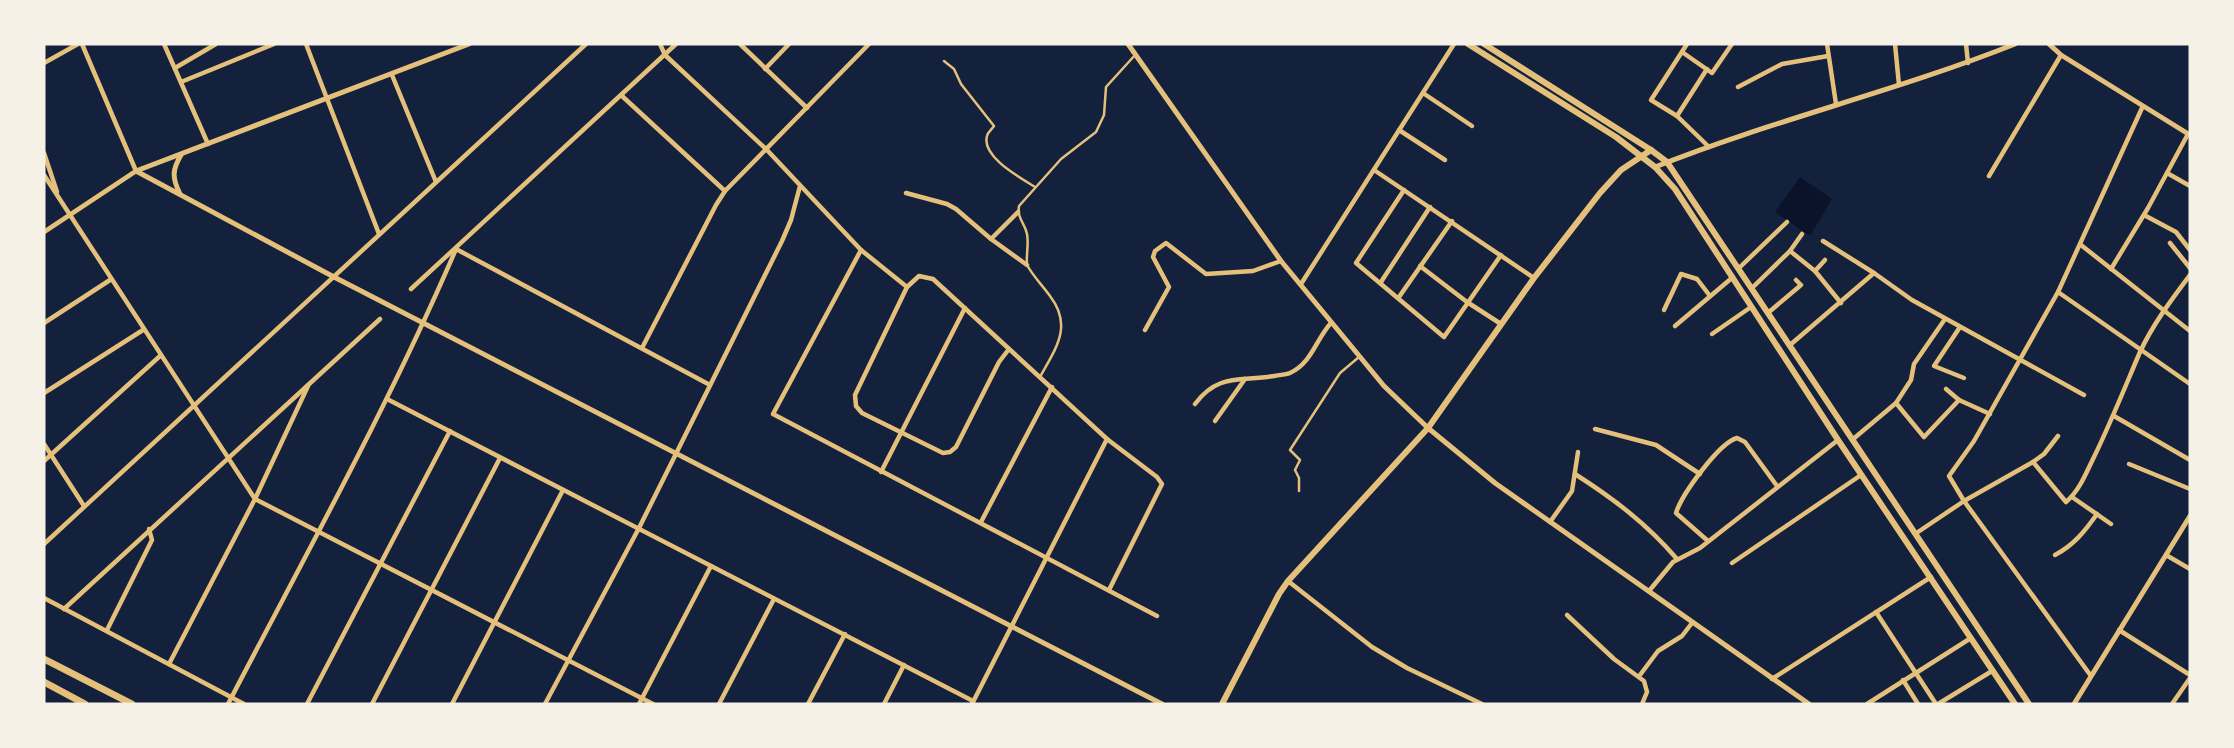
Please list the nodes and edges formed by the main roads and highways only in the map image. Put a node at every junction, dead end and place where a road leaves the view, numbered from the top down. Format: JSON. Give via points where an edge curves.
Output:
{"nodes":[{"id":1,"x":1468,"y":44,"type":"edge"},
{"id":2,"x":1484,"y":44,"type":"edge"},
{"id":3,"x":1651,"y":150,"type":"junction"},
{"id":4,"x":1641,"y":156,"type":"junction"},
{"id":5,"x":1915,"y":534,"type":"junction"},
{"id":6,"x":1906,"y":539,"type":"junction"},
{"id":7,"x":1936,"y":565,"type":"junction"},
{"id":8,"x":1929,"y":574,"type":"junction"},
{"id":9,"x":44,"y":659,"type":"edge"},
{"id":10,"x":44,"y":682,"type":"edge"},
{"id":11,"x":85,"y":704,"type":"edge"},
{"id":12,"x":132,"y":704,"type":"edge"},
{"id":13,"x":1222,"y":704,"type":"edge"},
{"id":14,"x":2015,"y":704,"type":"edge"},
{"id":15,"x":2029,"y":704,"type":"edge"}],
"edges":[{"from":1,"to":4,"type":"main road"},
{"from":2,"to":3,"type":"main road"},
{"from":3,"to":4,"type":"main road"},
{"from":3,"to":5,"type":"main road","via":[[1667,162]]},
{"from":4,"to":6,"type":"main road","via":[[1675,189]]},
{"from":4,"to":13,"type":"main road","via":[[1600,193],[1428,428],[1288,580]]},
{"from":5,"to":6,"type":"main road"},
{"from":5,"to":7,"type":"main road"},
{"from":6,"to":8,"type":"main road"},
{"from":7,"to":8,"type":"main road"},
{"from":7,"to":15,"type":"main road"},
{"from":8,"to":14,"type":"main road"},
{"from":9,"to":12,"type":"main road"},
{"from":10,"to":11,"type":"main road"}]}
